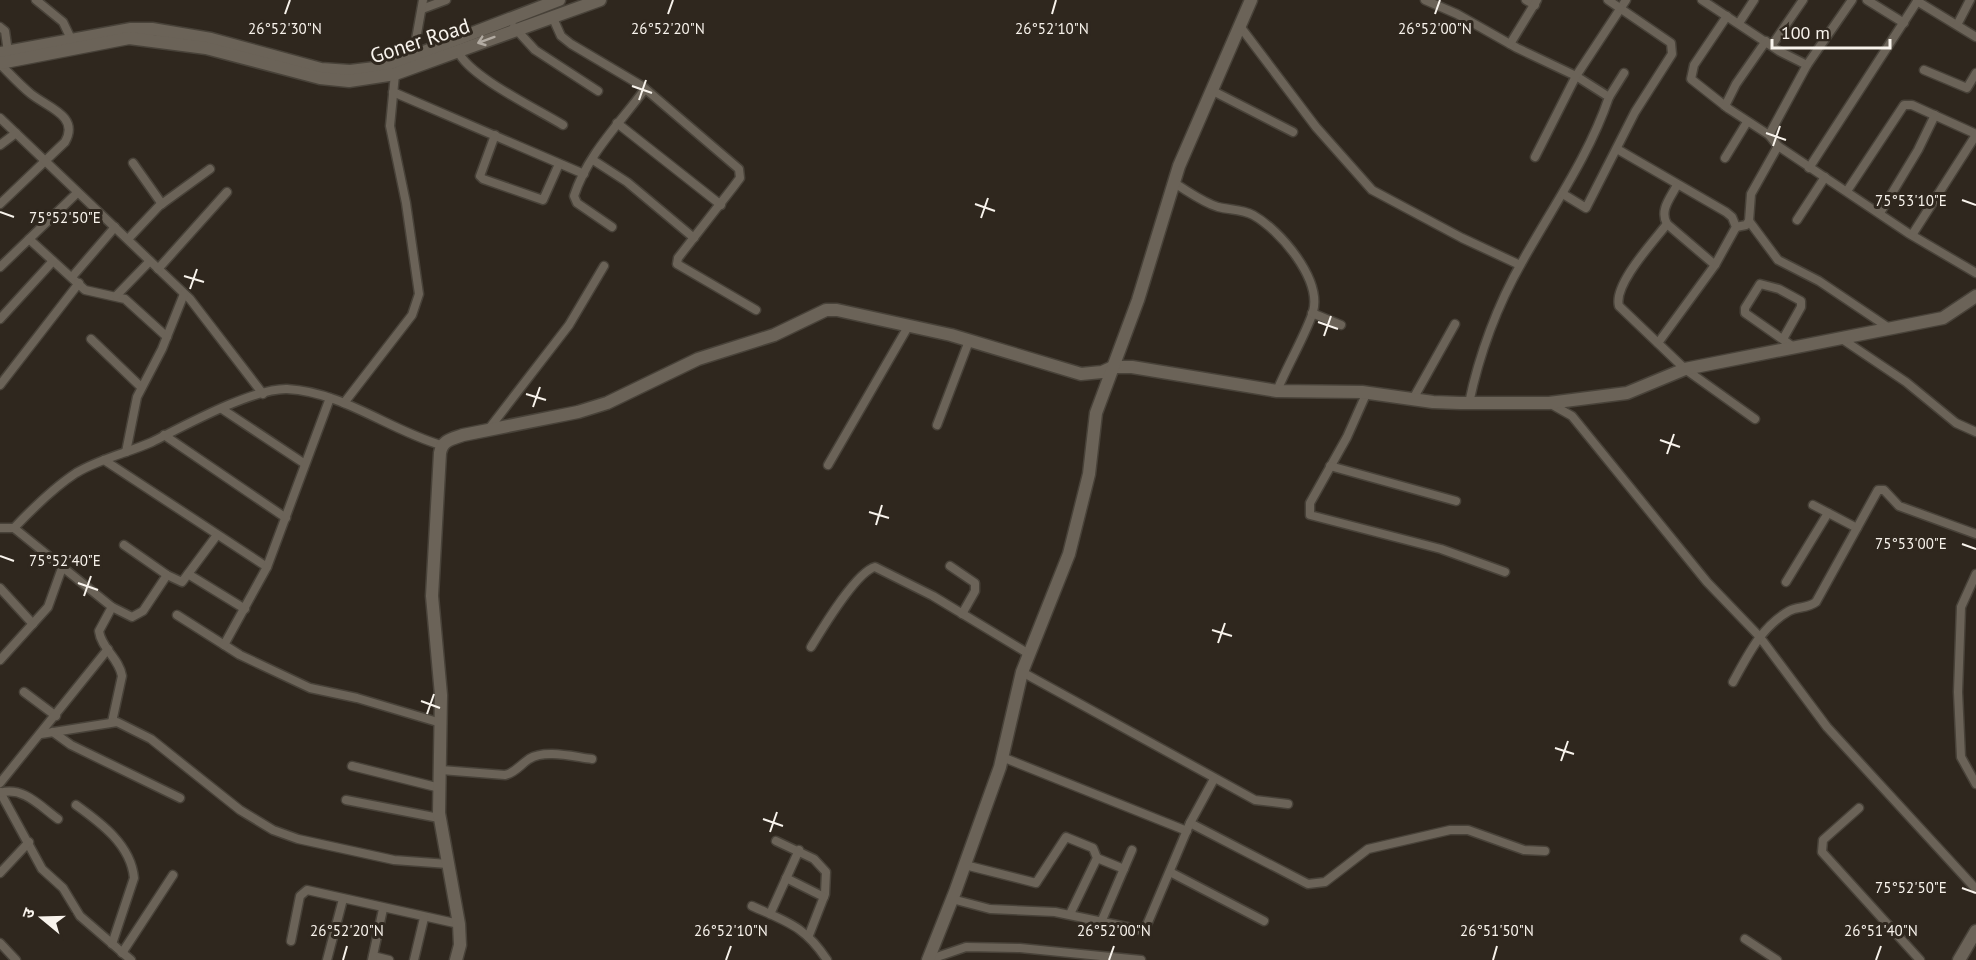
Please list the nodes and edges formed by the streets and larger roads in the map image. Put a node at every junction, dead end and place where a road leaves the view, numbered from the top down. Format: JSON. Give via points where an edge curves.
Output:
{"nodes":[{"id":1,"x":36,"y":0,"type":"edge"},
{"id":2,"x":446,"y":0,"type":"edge"},
{"id":3,"x":560,"y":0,"type":"edge"},
{"id":4,"x":600,"y":0,"type":"edge"},
{"id":5,"x":1251,"y":0,"type":"edge"},
{"id":6,"x":1425,"y":0,"type":"edge"},
{"id":7,"x":1526,"y":0,"type":"edge"},
{"id":8,"x":1608,"y":0,"type":"edge"},
{"id":9,"x":1702,"y":0,"type":"edge"},
{"id":10,"x":1754,"y":0,"type":"edge"},
{"id":11,"x":1803,"y":0,"type":"edge"},
{"id":12,"x":1852,"y":0,"type":"edge"},
{"id":13,"x":1867,"y":0,"type":"edge"},
{"id":14,"x":1970,"y":0,"type":"edge"},
{"id":15,"x":1917,"y":1,"type":"edge"},
{"id":16,"x":1536,"y":3,"type":"edge"},
{"id":17,"x":1624,"y":4,"type":"edge"},
{"id":18,"x":423,"y":5,"type":"edge"},
{"id":19,"x":552,"y":16,"type":"junction"},
{"id":20,"x":1727,"y":16,"type":"junction"},
{"id":21,"x":1739,"y":23,"type":"junction"},
{"id":22,"x":1904,"y":23,"type":"junction"},
{"id":23,"x":512,"y":24,"type":"junction"},
{"id":24,"x":1239,"y":25,"type":"junction"},
{"id":25,"x":1957,"y":26,"type":"junction"},
{"id":26,"x":0,"y":27,"type":"edge"},
{"id":27,"x":1976,"y":37,"type":"edge"},
{"id":28,"x":1769,"y":43,"type":"junction"},
{"id":29,"x":74,"y":44,"type":"junction"},
{"id":30,"x":1510,"y":44,"type":"junction"},
{"id":31,"x":458,"y":51,"type":"junction"},
{"id":32,"x":4,"y":53,"type":"edge"},
{"id":33,"x":414,"y":61,"type":"junction"},
{"id":34,"x":0,"y":64,"type":"edge"},
{"id":35,"x":1807,"y":65,"type":"junction"},
{"id":36,"x":395,"y":67,"type":"junction"},
{"id":37,"x":1924,"y":69,"type":"dead end"},
{"id":38,"x":1624,"y":73,"type":"dead end"},
{"id":39,"x":1976,"y":73,"type":"edge"},
{"id":40,"x":1576,"y":76,"type":"junction"},
{"id":41,"x":645,"y":89,"type":"junction"},
{"id":42,"x":1211,"y":90,"type":"junction"},
{"id":43,"x":598,"y":91,"type":"dead end"},
{"id":44,"x":393,"y":92,"type":"junction"},
{"id":45,"x":1609,"y":97,"type":"junction"},
{"id":46,"x":1725,"y":106,"type":"junction"},
{"id":47,"x":1935,"y":115,"type":"junction"},
{"id":48,"x":0,"y":118,"type":"edge"},
{"id":49,"x":1747,"y":122,"type":"junction"},
{"id":50,"x":617,"y":123,"type":"junction"},
{"id":51,"x":562,"y":125,"type":"dead end"},
{"id":52,"x":1293,"y":132,"type":"dead end"},
{"id":53,"x":16,"y":133,"type":"junction"},
{"id":54,"x":1976,"y":134,"type":"edge"},
{"id":55,"x":495,"y":135,"type":"junction"},
{"id":56,"x":1769,"y":135,"type":"junction"},
{"id":57,"x":0,"y":144,"type":"edge"},
{"id":58,"x":1778,"y":146,"type":"junction"},
{"id":59,"x":1617,"y":148,"type":"junction"},
{"id":60,"x":1534,"y":157,"type":"dead end"},
{"id":61,"x":1725,"y":158,"type":"dead end"},
{"id":62,"x":592,"y":160,"type":"junction"},
{"id":63,"x":45,"y":161,"type":"junction"},
{"id":64,"x":133,"y":163,"type":"dead end"},
{"id":65,"x":559,"y":164,"type":"junction"},
{"id":66,"x":1809,"y":168,"type":"junction"},
{"id":67,"x":210,"y":169,"type":"dead end"},
{"id":68,"x":584,"y":174,"type":"junction"},
{"id":69,"x":1825,"y":177,"type":"junction"},
{"id":70,"x":1174,"y":183,"type":"junction"},
{"id":71,"x":1677,"y":185,"type":"junction"},
{"id":72,"x":1847,"y":191,"type":"junction"},
{"id":73,"x":227,"y":192,"type":"dead end"},
{"id":74,"x":77,"y":193,"type":"junction"},
{"id":75,"x":1563,"y":194,"type":"junction"},
{"id":76,"x":0,"y":204,"type":"edge"},
{"id":77,"x":162,"y":204,"type":"junction"},
{"id":78,"x":721,"y":205,"type":"junction"},
{"id":79,"x":1880,"y":213,"type":"junction"},
{"id":80,"x":1797,"y":220,"type":"dead end"},
{"id":81,"x":1749,"y":221,"type":"junction"},
{"id":82,"x":1666,"y":224,"type":"junction"},
{"id":83,"x":612,"y":226,"type":"dead end"},
{"id":84,"x":115,"y":227,"type":"junction"},
{"id":85,"x":1736,"y":227,"type":"junction"},
{"id":86,"x":1912,"y":235,"type":"junction"},
{"id":87,"x":694,"y":238,"type":"junction"},
{"id":88,"x":29,"y":239,"type":"junction"},
{"id":89,"x":128,"y":239,"type":"junction"},
{"id":90,"x":53,"y":261,"type":"junction"},
{"id":91,"x":150,"y":261,"type":"junction"},
{"id":92,"x":1520,"y":265,"type":"junction"},
{"id":93,"x":1715,"y":265,"type":"junction"},
{"id":94,"x":604,"y":266,"type":"dead end"},
{"id":95,"x":0,"y":267,"type":"edge"},
{"id":96,"x":158,"y":269,"type":"junction"},
{"id":97,"x":1976,"y":273,"type":"edge"},
{"id":98,"x":76,"y":280,"type":"junction"},
{"id":99,"x":184,"y":294,"type":"junction"},
{"id":100,"x":116,"y":296,"type":"junction"},
{"id":101,"x":1976,"y":296,"type":"edge"},
{"id":102,"x":756,"y":310,"type":"dead end"},
{"id":103,"x":1312,"y":312,"type":"junction"},
{"id":104,"x":0,"y":319,"type":"edge"},
{"id":105,"x":909,"y":324,"type":"junction"},
{"id":106,"x":1455,"y":324,"type":"dead end"},
{"id":107,"x":1341,"y":325,"type":"dead end"},
{"id":108,"x":1889,"y":328,"type":"junction"},
{"id":109,"x":167,"y":337,"type":"junction"},
{"id":110,"x":91,"y":339,"type":"dead end"},
{"id":111,"x":1783,"y":339,"type":"junction"},
{"id":112,"x":1842,"y":339,"type":"junction"},
{"id":113,"x":969,"y":341,"type":"junction"},
{"id":114,"x":1658,"y":344,"type":"junction"},
{"id":115,"x":1796,"y":348,"type":"junction"},
{"id":116,"x":1113,"y":367,"type":"junction"},
{"id":117,"x":1685,"y":369,"type":"junction"},
{"id":118,"x":0,"y":385,"type":"edge"},
{"id":119,"x":141,"y":387,"type":"junction"},
{"id":120,"x":1277,"y":391,"type":"junction"},
{"id":121,"x":1367,"y":392,"type":"junction"},
{"id":122,"x":263,"y":394,"type":"junction"},
{"id":123,"x":330,"y":398,"type":"junction"},
{"id":124,"x":1413,"y":399,"type":"junction"},
{"id":125,"x":344,"y":403,"type":"junction"},
{"id":126,"x":1469,"y":403,"type":"junction"},
{"id":127,"x":1548,"y":403,"type":"junction"},
{"id":128,"x":222,"y":409,"type":"junction"},
{"id":129,"x":1755,"y":419,"type":"dead end"},
{"id":130,"x":937,"y":425,"type":"dead end"},
{"id":131,"x":487,"y":430,"type":"junction"},
{"id":132,"x":1976,"y":432,"type":"edge"},
{"id":133,"x":164,"y":435,"type":"junction"},
{"id":134,"x":441,"y":445,"type":"junction"},
{"id":135,"x":126,"y":452,"type":"junction"},
{"id":136,"x":104,"y":460,"type":"junction"},
{"id":137,"x":305,"y":464,"type":"junction"},
{"id":138,"x":828,"y":465,"type":"dead end"},
{"id":139,"x":1330,"y":466,"type":"junction"},
{"id":140,"x":1456,"y":501,"type":"dead end"},
{"id":141,"x":1813,"y":505,"type":"dead end"},
{"id":142,"x":1828,"y":513,"type":"junction"},
{"id":143,"x":286,"y":518,"type":"junction"},
{"id":144,"x":0,"y":528,"type":"edge"},
{"id":145,"x":14,"y":528,"type":"junction"},
{"id":146,"x":1857,"y":528,"type":"junction"},
{"id":147,"x":1976,"y":534,"type":"edge"},
{"id":148,"x":217,"y":535,"type":"junction"},
{"id":149,"x":124,"y":545,"type":"dead end"},
{"id":150,"x":950,"y":566,"type":"dead end"},
{"id":151,"x":267,"y":567,"type":"junction"},
{"id":152,"x":62,"y":568,"type":"junction"},
{"id":153,"x":1505,"y":572,"type":"dead end"},
{"id":154,"x":188,"y":574,"type":"junction"},
{"id":155,"x":1976,"y":574,"type":"edge"},
{"id":156,"x":167,"y":576,"type":"junction"},
{"id":157,"x":1786,"y":582,"type":"dead end"},
{"id":158,"x":0,"y":588,"type":"edge"},
{"id":159,"x":112,"y":607,"type":"junction"},
{"id":160,"x":245,"y":609,"type":"junction"},
{"id":161,"x":962,"y":614,"type":"junction"},
{"id":162,"x":177,"y":615,"type":"dead end"},
{"id":163,"x":33,"y":624,"type":"junction"},
{"id":164,"x":1759,"y":636,"type":"junction"},
{"id":165,"x":224,"y":645,"type":"junction"},
{"id":166,"x":811,"y":647,"type":"dead end"},
{"id":167,"x":108,"y":650,"type":"junction"},
{"id":168,"x":1029,"y":654,"type":"junction"},
{"id":169,"x":1,"y":656,"type":"edge"},
{"id":170,"x":1022,"y":672,"type":"junction"},
{"id":171,"x":1733,"y":682,"type":"dead end"},
{"id":172,"x":24,"y":692,"type":"dead end"},
{"id":173,"x":56,"y":716,"type":"junction"},
{"id":174,"x":112,"y":722,"type":"junction"},
{"id":175,"x":441,"y":723,"type":"junction"},
{"id":176,"x":52,"y":732,"type":"junction"},
{"id":177,"x":41,"y":734,"type":"junction"},
{"id":178,"x":1002,"y":757,"type":"junction"},
{"id":179,"x":591,"y":759,"type":"dead end"},
{"id":180,"x":352,"y":766,"type":"dead end"},
{"id":181,"x":441,"y":770,"type":"junction"},
{"id":182,"x":1214,"y":779,"type":"junction"},
{"id":183,"x":0,"y":783,"type":"edge"},
{"id":184,"x":1976,"y":783,"type":"edge"},
{"id":185,"x":440,"y":788,"type":"junction"},
{"id":186,"x":0,"y":793,"type":"edge"},
{"id":187,"x":180,"y":798,"type":"dead end"},
{"id":188,"x":346,"y":800,"type":"dead end"},
{"id":189,"x":1288,"y":804,"type":"dead end"},
{"id":190,"x":76,"y":805,"type":"dead end"},
{"id":191,"x":1859,"y":808,"type":"dead end"},
{"id":192,"x":439,"y":818,"type":"junction"},
{"id":193,"x":58,"y":819,"type":"dead end"},
{"id":194,"x":1189,"y":827,"type":"junction"},
{"id":195,"x":776,"y":841,"type":"dead end"},
{"id":196,"x":29,"y":842,"type":"junction"},
{"id":197,"x":1132,"y":849,"type":"dead end"},
{"id":198,"x":799,"y":850,"type":"junction"},
{"id":199,"x":1545,"y":851,"type":"dead end"},
{"id":200,"x":1096,"y":858,"type":"junction"},
{"id":201,"x":448,"y":864,"type":"junction"},
{"id":202,"x":965,"y":865,"type":"junction"},
{"id":203,"x":1124,"y":869,"type":"junction"},
{"id":204,"x":1170,"y":872,"type":"junction"},
{"id":205,"x":0,"y":873,"type":"edge"},
{"id":206,"x":173,"y":875,"type":"dead end"},
{"id":207,"x":786,"y":878,"type":"junction"},
{"id":208,"x":1976,"y":889,"type":"edge"},
{"id":209,"x":824,"y":897,"type":"junction"},
{"id":210,"x":343,"y":899,"type":"junction"},
{"id":211,"x":952,"y":899,"type":"junction"},
{"id":212,"x":752,"y":906,"type":"dead end"},
{"id":213,"x":383,"y":909,"type":"junction"},
{"id":214,"x":770,"y":914,"type":"junction"},
{"id":215,"x":1070,"y":914,"type":"junction"},
{"id":216,"x":424,"y":918,"type":"junction"},
{"id":217,"x":1102,"y":921,"type":"junction"},
{"id":218,"x":1264,"y":921,"type":"dead end"},
{"id":219,"x":459,"y":924,"type":"junction"},
{"id":220,"x":1976,"y":932,"type":"edge"},
{"id":221,"x":809,"y":935,"type":"junction"},
{"id":222,"x":1745,"y":939,"type":"dead end"},
{"id":223,"x":291,"y":941,"type":"dead end"},
{"id":224,"x":0,"y":943,"type":"edge"},
{"id":225,"x":112,"y":944,"type":"junction"},
{"id":226,"x":122,"y":953,"type":"junction"},
{"id":227,"x":373,"y":958,"type":"edge"},
{"id":228,"x":16,"y":960,"type":"edge"},
{"id":229,"x":131,"y":960,"type":"edge"},
{"id":230,"x":327,"y":960,"type":"edge"},
{"id":231,"x":389,"y":960,"type":"edge"},
{"id":232,"x":414,"y":960,"type":"edge"},
{"id":233,"x":456,"y":960,"type":"edge"},
{"id":234,"x":827,"y":960,"type":"edge"},
{"id":235,"x":928,"y":960,"type":"edge"},
{"id":236,"x":1141,"y":960,"type":"edge"},
{"id":237,"x":1777,"y":960,"type":"edge"},
{"id":238,"x":1920,"y":960,"type":"edge"},
{"id":239,"x":1959,"y":960,"type":"edge"}],
"edges":[{"from":1,"to":29,"type":"street","via":[[63,22]]},
{"from":2,"to":18,"type":"street"},
{"from":3,"to":23,"type":"street","name":"Goner Road"},
{"from":4,"to":19,"type":"street","name":"Goner Road"},
{"from":5,"to":24,"type":"street"},
{"from":6,"to":30,"type":"street"},
{"from":7,"to":16,"type":"street"},
{"from":8,"to":17,"type":"street"},
{"from":9,"to":20,"type":"street"},
{"from":10,"to":21,"type":"street"},
{"from":11,"to":28,"type":"street"},
{"from":12,"to":35,"type":"street"},
{"from":13,"to":22,"type":"street"},
{"from":14,"to":25,"type":"street"},
{"from":15,"to":22,"type":"street"},
{"from":15,"to":25,"type":"street"},
{"from":16,"to":30,"type":"street"},
{"from":17,"to":40,"type":"street"},
{"from":17,"to":59,"type":"street","via":[[1673,47]]},
{"from":18,"to":33,"type":"street"},
{"from":19,"to":23,"type":"street","name":"Goner Road"},
{"from":19,"to":41,"type":"street","via":[[561,36],[571,44]]},
{"from":20,"to":21,"type":"street"},
{"from":20,"to":46,"type":"street","via":[[1690,73],[1694,83]]},
{"from":21,"to":28,"type":"street"},
{"from":22,"to":66,"type":"street"},
{"from":23,"to":31,"type":"street","name":"Goner Road","one_way":true},
{"from":23,"to":33,"type":"street","name":"Goner Road"},
{"from":23,"to":43,"type":"street","via":[[535,50]]},
{"from":24,"to":42,"type":"street"},
{"from":24,"to":92,"type":"street","via":[[1316,127],[1372,190]]},
{"from":25,"to":27,"type":"street"},
{"from":26,"to":32,"type":"street","via":[[4,31]]},
{"from":28,"to":35,"type":"street"},
{"from":28,"to":46,"type":"street","via":[[1736,84]]},
{"from":29,"to":32,"type":"street","name":"Goner Road"},
{"from":29,"to":34,"type":"street","name":"Goner Road"},
{"from":29,"to":36,"type":"street","name":"Goner Road","via":[[141,39],[206,48],[320,78],[349,81]]},
{"from":30,"to":40,"type":"street"},
{"from":31,"to":33,"type":"street","name":"Goner Road"},
{"from":31,"to":51,"type":"street","via":[[475,72]]},
{"from":33,"to":36,"type":"street","name":"Goner Road"},
{"from":34,"to":63,"type":"street","via":[[28,92],[59,111],[68,123],[65,142]]},
{"from":35,"to":56,"type":"street"},
{"from":36,"to":44,"type":"street"},
{"from":37,"to":39,"type":"street","via":[[1967,88]]},
{"from":38,"to":45,"type":"street"},
{"from":40,"to":45,"type":"street"},
{"from":40,"to":60,"type":"street"},
{"from":41,"to":50,"type":"street"},
{"from":41,"to":78,"type":"street","via":[[739,169],[740,178]]},
{"from":42,"to":52,"type":"street"},
{"from":42,"to":70,"type":"street"},
{"from":44,"to":55,"type":"street"},
{"from":44,"to":125,"type":"street","via":[[390,126],[419,294],[412,315]]},
{"from":45,"to":75,"type":"street"},
{"from":46,"to":49,"type":"street"},
{"from":47,"to":54,"type":"street"},
{"from":47,"to":72,"type":"street","via":[[1912,105],[1900,108]]},
{"from":47,"to":79,"type":"street"},
{"from":48,"to":53,"type":"street"},
{"from":49,"to":56,"type":"street"},
{"from":49,"to":61,"type":"street"},
{"from":50,"to":62,"type":"street"},
{"from":50,"to":78,"type":"street"},
{"from":53,"to":57,"type":"street"},
{"from":53,"to":63,"type":"street"},
{"from":54,"to":86,"type":"street"},
{"from":55,"to":65,"type":"street"},
{"from":55,"to":65,"type":"street","via":[[481,167],[483,179],[543,200]]},
{"from":56,"to":58,"type":"street"},
{"from":58,"to":66,"type":"street"},
{"from":58,"to":81,"type":"street","via":[[1751,194]]},
{"from":59,"to":71,"type":"street"},
{"from":59,"to":75,"type":"street","via":[[1586,208]]},
{"from":62,"to":68,"type":"street"},
{"from":62,"to":87,"type":"street","via":[[627,182]]},
{"from":63,"to":74,"type":"street"},
{"from":63,"to":76,"type":"street"},
{"from":64,"to":77,"type":"street"},
{"from":65,"to":68,"type":"street"},
{"from":66,"to":69,"type":"street"},
{"from":67,"to":77,"type":"street"},
{"from":68,"to":83,"type":"street","via":[[574,196],[577,203]]},
{"from":69,"to":72,"type":"street"},
{"from":69,"to":80,"type":"street"},
{"from":70,"to":103,"type":"street","via":[[1215,206],[1251,214],[1274,231],[1304,269],[1311,288]]},
{"from":70,"to":116,"type":"street"},
{"from":71,"to":82,"type":"street","via":[[1663,214]]},
{"from":71,"to":85,"type":"street","via":[[1726,212]]},
{"from":72,"to":79,"type":"street"},
{"from":73,"to":96,"type":"street"},
{"from":74,"to":84,"type":"street"},
{"from":74,"to":88,"type":"street"},
{"from":75,"to":92,"type":"street"},
{"from":77,"to":89,"type":"street"},
{"from":78,"to":87,"type":"street"},
{"from":79,"to":86,"type":"street"},
{"from":81,"to":85,"type":"street"},
{"from":81,"to":108,"type":"street","via":[[1778,260],[1820,281]]},
{"from":82,"to":93,"type":"street"},
{"from":82,"to":114,"type":"street","via":[[1622,285],[1617,299],[1619,306]]},
{"from":84,"to":89,"type":"street"},
{"from":84,"to":98,"type":"street"},
{"from":85,"to":93,"type":"street"},
{"from":86,"to":97,"type":"street"},
{"from":87,"to":102,"type":"street","via":[[678,258],[680,267]]},
{"from":88,"to":90,"type":"street"},
{"from":88,"to":95,"type":"street"},
{"from":89,"to":91,"type":"street"},
{"from":90,"to":98,"type":"street"},
{"from":90,"to":104,"type":"street"},
{"from":91,"to":96,"type":"street"},
{"from":91,"to":100,"type":"street"},
{"from":92,"to":126,"type":"street","via":[[1496,316]]},
{"from":93,"to":114,"type":"street"},
{"from":94,"to":131,"type":"street","via":[[563,333]]},
{"from":96,"to":99,"type":"street"},
{"from":98,"to":100,"type":"street","via":[[85,290]]},
{"from":98,"to":118,"type":"street"},
{"from":99,"to":109,"type":"street"},
{"from":99,"to":122,"type":"street"},
{"from":100,"to":109,"type":"street","via":[[133,305]]},
{"from":101,"to":108,"type":"street","via":[[1943,318]]},
{"from":103,"to":107,"type":"street"},
{"from":103,"to":120,"type":"street"},
{"from":105,"to":113,"type":"street"},
{"from":105,"to":131,"type":"street","via":[[826,310],[774,335],[698,359],[607,403]]},
{"from":105,"to":138,"type":"street"},
{"from":106,"to":124,"type":"street"},
{"from":108,"to":112,"type":"street"},
{"from":109,"to":119,"type":"street"},
{"from":110,"to":119,"type":"street"},
{"from":111,"to":111,"type":"street","via":[[1746,313],[1745,308],[1761,284],[1801,301]]},
{"from":111,"to":115,"type":"street"},
{"from":112,"to":115,"type":"street"},
{"from":112,"to":132,"type":"street","via":[[1906,382],[1956,423]]},
{"from":113,"to":116,"type":"street","via":[[1082,374]]},
{"from":113,"to":130,"type":"street"},
{"from":114,"to":117,"type":"street"},
{"from":115,"to":117,"type":"street"},
{"from":116,"to":120,"type":"street"},
{"from":116,"to":168,"type":"street","via":[[1096,413],[1089,474],[1069,554]]},
{"from":117,"to":127,"type":"street","via":[[1628,393]]},
{"from":117,"to":129,"type":"street"},
{"from":119,"to":135,"type":"street","via":[[130,419]]},
{"from":120,"to":121,"type":"street"},
{"from":121,"to":124,"type":"street"},
{"from":121,"to":139,"type":"street"},
{"from":122,"to":123,"type":"street","via":[[286,389]]},
{"from":122,"to":128,"type":"street"},
{"from":123,"to":125,"type":"street"},
{"from":123,"to":137,"type":"street"},
{"from":124,"to":126,"type":"street"},
{"from":125,"to":134,"type":"street","via":[[412,436]]},
{"from":126,"to":127,"type":"street"},
{"from":127,"to":164,"type":"street","via":[[1572,416],[1707,582]]},
{"from":128,"to":133,"type":"street"},
{"from":128,"to":137,"type":"street"},
{"from":131,"to":134,"type":"street"},
{"from":133,"to":135,"type":"street"},
{"from":133,"to":143,"type":"street"},
{"from":134,"to":175,"type":"street","via":[[432,585]]},
{"from":135,"to":136,"type":"street"},
{"from":136,"to":145,"type":"street","via":[[71,477]]},
{"from":136,"to":148,"type":"street"},
{"from":137,"to":143,"type":"street"},
{"from":139,"to":140,"type":"street"},
{"from":139,"to":153,"type":"street","via":[[1310,503],[1310,515],[1441,549]]},
{"from":141,"to":142,"type":"street"},
{"from":142,"to":146,"type":"street"},
{"from":142,"to":157,"type":"street"},
{"from":143,"to":151,"type":"street"},
{"from":144,"to":145,"type":"street"},
{"from":145,"to":152,"type":"street"},
{"from":146,"to":147,"type":"street","via":[[1881,489],[1899,506]]},
{"from":146,"to":164,"type":"street","via":[[1816,602],[1787,613]]},
{"from":148,"to":151,"type":"street"},
{"from":148,"to":154,"type":"street"},
{"from":149,"to":156,"type":"street"},
{"from":150,"to":161,"type":"street","via":[[975,583],[975,591]]},
{"from":151,"to":160,"type":"street"},
{"from":152,"to":159,"type":"street"},
{"from":152,"to":163,"type":"street","via":[[52,601]]},
{"from":154,"to":156,"type":"street","via":[[182,582]]},
{"from":154,"to":160,"type":"street"},
{"from":155,"to":184,"type":"street","via":[[1961,607],[1958,692],[1961,757]]},
{"from":156,"to":159,"type":"street","via":[[137,616]]},
{"from":158,"to":163,"type":"street"},
{"from":159,"to":167,"type":"street","via":[[99,631]]},
{"from":160,"to":165,"type":"street"},
{"from":161,"to":166,"type":"street","via":[[875,567],[866,571],[841,600]]},
{"from":161,"to":168,"type":"street"},
{"from":162,"to":165,"type":"street"},
{"from":163,"to":169,"type":"street"},
{"from":164,"to":171,"type":"street"},
{"from":164,"to":208,"type":"street","via":[[1827,727]]},
{"from":165,"to":175,"type":"street","via":[[310,688]]},
{"from":167,"to":173,"type":"street"},
{"from":167,"to":174,"type":"street","via":[[119,664],[122,676]]},
{"from":168,"to":170,"type":"street"},
{"from":170,"to":178,"type":"street"},
{"from":170,"to":182,"type":"street"},
{"from":172,"to":173,"type":"street"},
{"from":173,"to":177,"type":"street"},
{"from":174,"to":176,"type":"street"},
{"from":174,"to":201,"type":"street","via":[[151,739],[240,810],[273,830],[394,860]]},
{"from":175,"to":181,"type":"street"},
{"from":176,"to":177,"type":"street"},
{"from":176,"to":187,"type":"street"},
{"from":177,"to":183,"type":"street"},
{"from":178,"to":194,"type":"street"},
{"from":178,"to":202,"type":"street"},
{"from":179,"to":181,"type":"street","via":[[537,756],[505,775]]},
{"from":180,"to":185,"type":"street"},
{"from":181,"to":185,"type":"street"},
{"from":182,"to":189,"type":"street","via":[[1255,801]]},
{"from":182,"to":194,"type":"street"},
{"from":185,"to":192,"type":"street"},
{"from":186,"to":193,"type":"street","via":[[15,790],[24,794]]},
{"from":186,"to":196,"type":"street"},
{"from":188,"to":192,"type":"street"},
{"from":190,"to":225,"type":"street","via":[[111,833],[133,867],[134,878]]},
{"from":191,"to":238,"type":"street","via":[[1820,846]]},
{"from":192,"to":201,"type":"street"},
{"from":194,"to":199,"type":"street","via":[[1308,884],[1325,882],[1368,849],[1450,830],[1468,830],[1524,850]]},
{"from":194,"to":204,"type":"street"},
{"from":195,"to":198,"type":"street"},
{"from":196,"to":205,"type":"street"},
{"from":196,"to":225,"type":"street","via":[[42,869],[63,888],[80,916]]},
{"from":197,"to":203,"type":"street"},
{"from":198,"to":207,"type":"street"},
{"from":198,"to":209,"type":"street","via":[[826,872]]},
{"from":200,"to":202,"type":"street","via":[[1094,848],[1066,837],[1036,883]]},
{"from":200,"to":203,"type":"street"},
{"from":200,"to":215,"type":"street"},
{"from":201,"to":219,"type":"street"},
{"from":202,"to":211,"type":"street"},
{"from":203,"to":217,"type":"street"},
{"from":204,"to":217,"type":"street","via":[[1146,927],[1134,929]]},
{"from":204,"to":218,"type":"street"},
{"from":206,"to":226,"type":"street"},
{"from":207,"to":209,"type":"street"},
{"from":207,"to":214,"type":"street"},
{"from":209,"to":221,"type":"street"},
{"from":210,"to":213,"type":"street"},
{"from":210,"to":223,"type":"street","via":[[303,891]]},
{"from":210,"to":230,"type":"street"},
{"from":211,"to":215,"type":"street","via":[[990,909]]},
{"from":211,"to":235,"type":"street"},
{"from":212,"to":214,"type":"street"},
{"from":213,"to":216,"type":"street"},
{"from":213,"to":227,"type":"street"},
{"from":214,"to":221,"type":"street"},
{"from":215,"to":217,"type":"street"},
{"from":216,"to":219,"type":"street"},
{"from":216,"to":232,"type":"street"},
{"from":219,"to":233,"type":"street"},
{"from":220,"to":239,"type":"street"},
{"from":221,"to":234,"type":"street"},
{"from":222,"to":237,"type":"street"},
{"from":224,"to":228,"type":"street"},
{"from":225,"to":226,"type":"street"},
{"from":226,"to":229,"type":"street"},
{"from":227,"to":231,"type":"street"},
{"from":235,"to":236,"type":"street","via":[[957,949],[1020,948]]}]}
